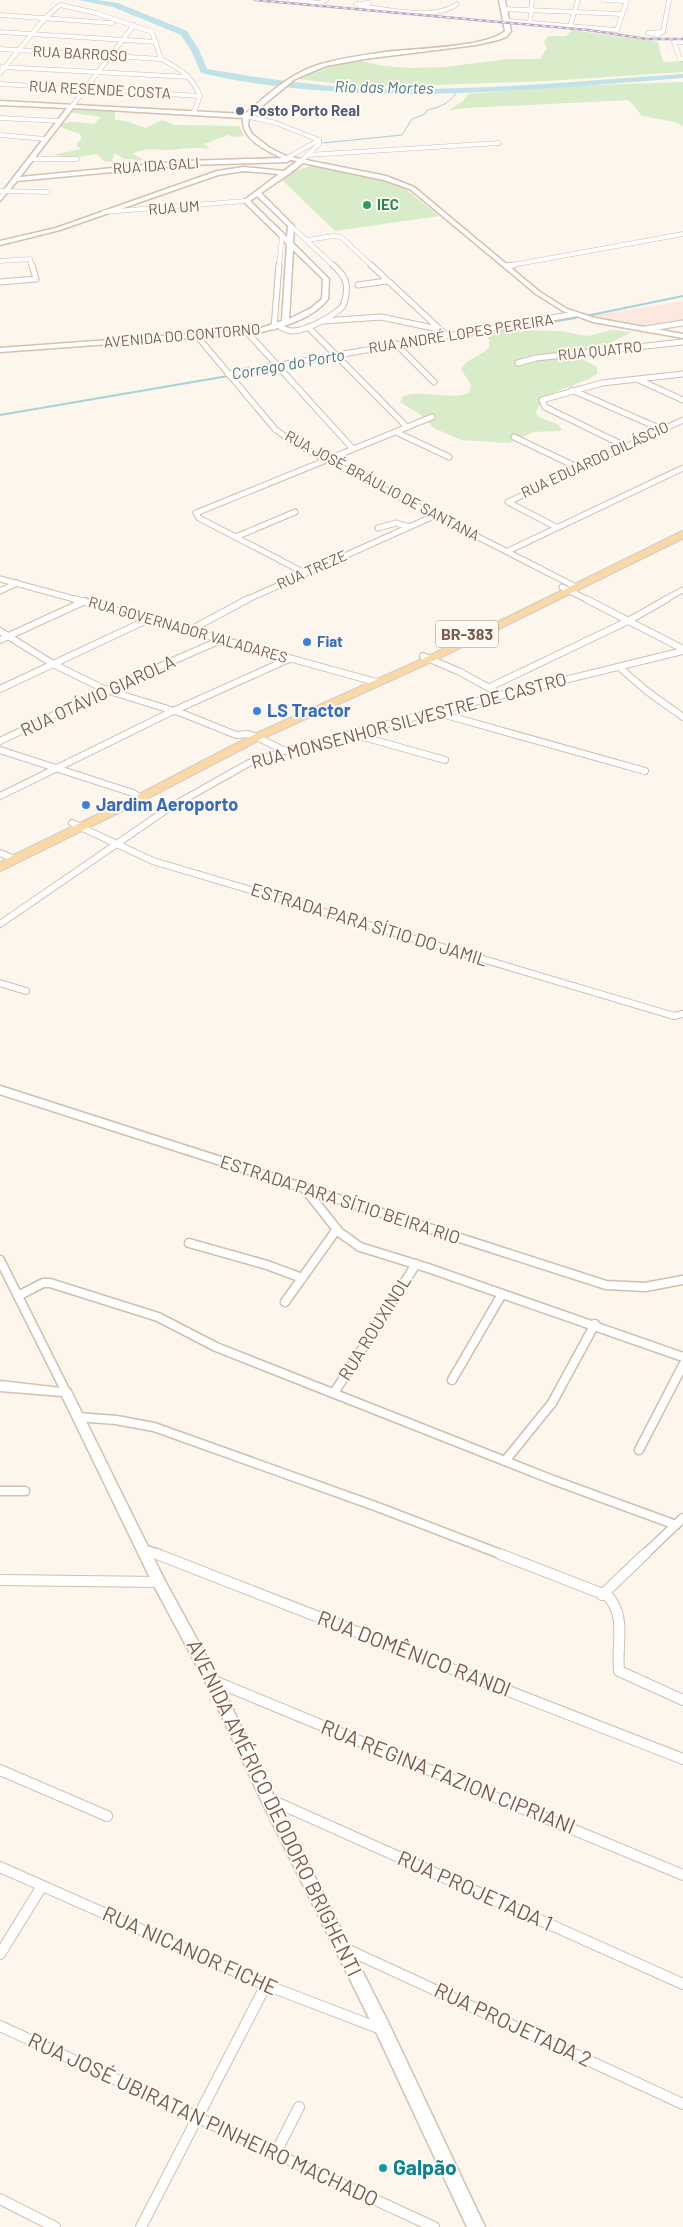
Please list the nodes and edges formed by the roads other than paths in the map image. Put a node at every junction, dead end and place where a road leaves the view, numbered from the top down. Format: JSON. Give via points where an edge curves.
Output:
{"nodes":[{"id":1,"x":290,"y":0,"type":"edge"},
{"id":2,"x":502,"y":0,"type":"edge"},
{"id":3,"x":532,"y":0,"type":"edge"},
{"id":4,"x":578,"y":0,"type":"edge"},
{"id":5,"x":604,"y":0,"type":"edge"},
{"id":6,"x":669,"y":0,"type":"edge"},
{"id":7,"x":324,"y":1,"type":"edge"},
{"id":8,"x":627,"y":1,"type":"edge"},
{"id":9,"x":365,"y":2,"type":"edge"},
{"id":10,"x":457,"y":4,"type":"dead end"},
{"id":11,"x":505,"y":9,"type":"junction"},
{"id":12,"x":532,"y":10,"type":"junction"},
{"id":13,"x":576,"y":12,"type":"junction"},
{"id":14,"x":622,"y":14,"type":"junction"},
{"id":15,"x":0,"y":15,"type":"edge"},
{"id":16,"x":46,"y":18,"type":"junction"},
{"id":17,"x":507,"y":21,"type":"junction"},
{"id":18,"x":530,"y":23,"type":"junction"},
{"id":19,"x":132,"y":24,"type":"junction"},
{"id":20,"x":570,"y":26,"type":"junction"},
{"id":21,"x":0,"y":32,"type":"edge"},
{"id":22,"x":664,"y":32,"type":"dead end"},
{"id":23,"x":33,"y":34,"type":"junction"},
{"id":24,"x":122,"y":40,"type":"junction"},
{"id":25,"x":156,"y":42,"type":"junction"},
{"id":26,"x":683,"y":42,"type":"edge"},
{"id":27,"x":0,"y":49,"type":"edge"},
{"id":28,"x":19,"y":50,"type":"junction"},
{"id":29,"x":110,"y":56,"type":"junction"},
{"id":30,"x":161,"y":58,"type":"junction"},
{"id":31,"x":683,"y":59,"type":"edge"},
{"id":32,"x":3,"y":67,"type":"edge"},
{"id":33,"x":98,"y":72,"type":"junction"},
{"id":34,"x":0,"y":73,"type":"edge"},
{"id":35,"x":189,"y":77,"type":"junction"},
{"id":36,"x":0,"y":84,"type":"edge"},
{"id":37,"x":84,"y":89,"type":"junction"},
{"id":38,"x":200,"y":96,"type":"junction"},
{"id":39,"x":0,"y":103,"type":"edge"},
{"id":40,"x":72,"y":106,"type":"junction"},
{"id":41,"x":194,"y":112,"type":"junction"},
{"id":42,"x":246,"y":116,"type":"junction"},
{"id":43,"x":0,"y":118,"type":"edge"},
{"id":44,"x":59,"y":121,"type":"junction"},
{"id":45,"x":0,"y":135,"type":"edge"},
{"id":46,"x":45,"y":138,"type":"junction"},
{"id":47,"x":318,"y":140,"type":"junction"},
{"id":48,"x":499,"y":143,"type":"dead end"},
{"id":49,"x":308,"y":155,"type":"junction"},
{"id":50,"x":287,"y":158,"type":"junction"},
{"id":51,"x":31,"y":159,"type":"junction"},
{"id":52,"x":77,"y":159,"type":"dead end"},
{"id":53,"x":298,"y":161,"type":"junction"},
{"id":54,"x":287,"y":173,"type":"junction"},
{"id":55,"x":17,"y":179,"type":"junction"},
{"id":56,"x":3,"y":191,"type":"edge"},
{"id":57,"x":48,"y":192,"type":"dead end"},
{"id":58,"x":258,"y":193,"type":"junction"},
{"id":59,"x":0,"y":199,"type":"edge"},
{"id":60,"x":246,"y":201,"type":"junction"},
{"id":61,"x":102,"y":212,"type":"junction"},
{"id":62,"x":292,"y":226,"type":"junction"},
{"id":63,"x":683,"y":234,"type":"edge"},
{"id":64,"x":282,"y":236,"type":"junction"},
{"id":65,"x":308,"y":240,"type":"junction"},
{"id":66,"x":0,"y":243,"type":"edge"},
{"id":67,"x":290,"y":243,"type":"junction"},
{"id":68,"x":0,"y":261,"type":"edge"},
{"id":69,"x":506,"y":266,"type":"junction"},
{"id":70,"x":387,"y":281,"type":"junction"},
{"id":71,"x":0,"y":282,"type":"edge"},
{"id":72,"x":346,"y":284,"type":"junction"},
{"id":73,"x":575,"y":314,"type":"junction"},
{"id":74,"x":318,"y":321,"type":"junction"},
{"id":75,"x":683,"y":323,"type":"edge"},
{"id":76,"x":279,"y":324,"type":"junction"},
{"id":77,"x":308,"y":327,"type":"junction"},
{"id":78,"x":440,"y":329,"type":"junction"},
{"id":79,"x":645,"y":329,"type":"junction"},
{"id":80,"x":247,"y":332,"type":"junction"},
{"id":81,"x":446,"y":335,"type":"junction"},
{"id":82,"x":197,"y":336,"type":"junction"},
{"id":83,"x":683,"y":336,"type":"edge"},
{"id":84,"x":683,"y":342,"type":"edge"},
{"id":85,"x":397,"y":345,"type":"junction"},
{"id":86,"x":0,"y":350,"type":"edge"},
{"id":87,"x":337,"y":356,"type":"junction"},
{"id":88,"x":518,"y":363,"type":"dead end"},
{"id":89,"x":278,"y":366,"type":"junction"},
{"id":90,"x":683,"y":374,"type":"edge"},
{"id":91,"x":229,"y":375,"type":"junction"},
{"id":92,"x":638,"y":379,"type":"junction"},
{"id":93,"x":434,"y":382,"type":"dead end"},
{"id":94,"x":572,"y":390,"type":"junction"},
{"id":95,"x":683,"y":400,"type":"edge"},
{"id":96,"x":432,"y":417,"type":"dead end"},
{"id":97,"x":683,"y":420,"type":"edge"},
{"id":98,"x":407,"y":427,"type":"junction"},
{"id":99,"x":661,"y":429,"type":"junction"},
{"id":100,"x":396,"y":432,"type":"junction"},
{"id":101,"x":514,"y":437,"type":"dead end"},
{"id":102,"x":624,"y":446,"type":"junction"},
{"id":103,"x":353,"y":449,"type":"junction"},
{"id":104,"x":449,"y":458,"type":"dead end"},
{"id":105,"x":327,"y":460,"type":"junction"},
{"id":106,"x":579,"y":468,"type":"junction"},
{"id":107,"x":683,"y":468,"type":"edge"},
{"id":108,"x":295,"y":512,"type":"dead end"},
{"id":109,"x":436,"y":515,"type":"junction"},
{"id":110,"x":409,"y":527,"type":"junction"},
{"id":111,"x":556,"y":527,"type":"junction"},
{"id":112,"x":378,"y":528,"type":"dead end"},
{"id":113,"x":683,"y":528,"type":"edge"},
{"id":114,"x":683,"y":534,"type":"edge"},
{"id":115,"x":236,"y":537,"type":"junction"},
{"id":116,"x":508,"y":551,"type":"junction"},
{"id":117,"x":640,"y":552,"type":"junction"},
{"id":118,"x":305,"y":573,"type":"junction"},
{"id":119,"x":0,"y":579,"type":"edge"},
{"id":120,"x":17,"y":584,"type":"junction"},
{"id":121,"x":569,"y":587,"type":"junction"},
{"id":122,"x":0,"y":590,"type":"edge"},
{"id":123,"x":683,"y":590,"type":"edge"},
{"id":124,"x":85,"y":602,"type":"junction"},
{"id":125,"x":149,"y":619,"type":"junction"},
{"id":126,"x":628,"y":620,"type":"junction"},
{"id":127,"x":190,"y":630,"type":"junction"},
{"id":128,"x":0,"y":631,"type":"edge"},
{"id":129,"x":8,"y":636,"type":"junction"},
{"id":130,"x":223,"y":638,"type":"junction"},
{"id":131,"x":0,"y":640,"type":"edge"},
{"id":132,"x":683,"y":650,"type":"edge"},
{"id":133,"x":427,"y":657,"type":"junction"},
{"id":134,"x":289,"y":658,"type":"junction"},
{"id":135,"x":53,"y":664,"type":"junction"},
{"id":136,"x":620,"y":667,"type":"junction"},
{"id":137,"x":372,"y":680,"type":"junction"},
{"id":138,"x":490,"y":687,"type":"junction"},
{"id":139,"x":0,"y":689,"type":"edge"},
{"id":140,"x":106,"y":690,"type":"junction"},
{"id":141,"x":502,"y":695,"type":"junction"},
{"id":142,"x":171,"y":712,"type":"junction"},
{"id":143,"x":434,"y":712,"type":"junction"},
{"id":144,"x":683,"y":717,"type":"edge"},
{"id":145,"x":352,"y":733,"type":"junction"},
{"id":146,"x":252,"y":736,"type":"junction"},
{"id":147,"x":0,"y":742,"type":"edge"},
{"id":148,"x":0,"y":750,"type":"edge"},
{"id":149,"x":285,"y":751,"type":"junction"},
{"id":150,"x":445,"y":760,"type":"dead end"},
{"id":151,"x":56,"y":768,"type":"junction"},
{"id":152,"x":645,"y":770,"type":"dead end"},
{"id":153,"x":0,"y":796,"type":"edge"},
{"id":154,"x":137,"y":796,"type":"junction"},
{"id":155,"x":76,"y":825,"type":"junction"},
{"id":156,"x":116,"y":844,"type":"junction"},
{"id":157,"x":5,"y":857,"type":"edge"},
{"id":158,"x":0,"y":868,"type":"edge"},
{"id":159,"x":0,"y":924,"type":"edge"},
{"id":160,"x":0,"y":983,"type":"edge"},
{"id":161,"x":26,"y":991,"type":"dead end"},
{"id":162,"x":683,"y":1014,"type":"edge"},
{"id":163,"x":0,"y":1090,"type":"edge"},
{"id":164,"x":305,"y":1190,"type":"junction"},
{"id":165,"x":336,"y":1229,"type":"junction"},
{"id":166,"x":189,"y":1242,"type":"dead end"},
{"id":167,"x":0,"y":1260,"type":"edge"},
{"id":168,"x":416,"y":1264,"type":"junction"},
{"id":169,"x":302,"y":1278,"type":"junction"},
{"id":170,"x":683,"y":1280,"type":"edge"},
{"id":171,"x":502,"y":1294,"type":"junction"},
{"id":172,"x":18,"y":1296,"type":"junction"},
{"id":173,"x":285,"y":1302,"type":"dead end"},
{"id":174,"x":595,"y":1324,"type":"junction"},
{"id":175,"x":683,"y":1357,"type":"edge"},
{"id":176,"x":683,"y":1365,"type":"edge"},
{"id":177,"x":452,"y":1380,"type":"dead end"},
{"id":178,"x":0,"y":1386,"type":"edge"},
{"id":179,"x":66,"y":1392,"type":"junction"},
{"id":180,"x":334,"y":1393,"type":"junction"},
{"id":181,"x":78,"y":1417,"type":"junction"},
{"id":182,"x":639,"y":1450,"type":"dead end"},
{"id":183,"x":505,"y":1461,"type":"junction"},
{"id":184,"x":0,"y":1491,"type":"edge"},
{"id":185,"x":26,"y":1491,"type":"dead end"},
{"id":186,"x":679,"y":1522,"type":"edge"},
{"id":187,"x":144,"y":1549,"type":"junction"},
{"id":188,"x":0,"y":1580,"type":"edge"},
{"id":189,"x":159,"y":1582,"type":"junction"},
{"id":190,"x":602,"y":1594,"type":"junction"},
{"id":191,"x":212,"y":1680,"type":"junction"},
{"id":192,"x":683,"y":1700,"type":"edge"},
{"id":193,"x":683,"y":1759,"type":"edge"},
{"id":194,"x":0,"y":1770,"type":"edge"},
{"id":195,"x":268,"y":1798,"type":"junction"},
{"id":196,"x":107,"y":1816,"type":"dead end"},
{"id":197,"x":0,"y":1867,"type":"edge"},
{"id":198,"x":683,"y":1875,"type":"edge"},
{"id":199,"x":42,"y":1886,"type":"junction"},
{"id":200,"x":343,"y":1947,"type":"junction"},
{"id":201,"x":0,"y":1954,"type":"edge"},
{"id":202,"x":266,"y":1984,"type":"junction"},
{"id":203,"x":683,"y":1984,"type":"edge"},
{"id":204,"x":0,"y":2026,"type":"edge"},
{"id":205,"x":383,"y":2029,"type":"junction"},
{"id":206,"x":683,"y":2104,"type":"edge"},
{"id":207,"x":299,"y":2107,"type":"dead end"},
{"id":208,"x":197,"y":2117,"type":"junction"},
{"id":209,"x":275,"y":2154,"type":"junction"},
{"id":210,"x":0,"y":2199,"type":"edge"},
{"id":211,"x":55,"y":2227,"type":"edge"},
{"id":212,"x":141,"y":2227,"type":"edge"},
{"id":213,"x":434,"y":2227,"type":"edge"},
{"id":214,"x":476,"y":2227,"type":"edge"}],
"edges":[{"from":1,"to":7,"type":"street"},
{"from":2,"to":11,"type":"street"},
{"from":3,"to":12,"type":"street"},
{"from":4,"to":13,"type":"street"},
{"from":5,"to":8,"type":"street"},
{"from":6,"to":22,"type":"street"},
{"from":8,"to":14,"type":"street"},
{"from":9,"to":10,"type":"street","via":[[436,12],[451,10]]},
{"from":11,"to":12,"type":"street"},
{"from":11,"to":17,"type":"street"},
{"from":12,"to":13,"type":"street"},
{"from":12,"to":18,"type":"street"},
{"from":13,"to":14,"type":"street"},
{"from":13,"to":20,"type":"street"},
{"from":14,"to":20,"type":"street","via":[[617,30]]},
{"from":15,"to":16,"type":"street"},
{"from":16,"to":19,"type":"street"},
{"from":16,"to":19,"type":"street","via":[[60,5]]},
{"from":16,"to":23,"type":"street"},
{"from":17,"to":18,"type":"street"},
{"from":17,"to":42,"type":"street","via":[[506,34],[490,40],[354,59],[294,77]]},
{"from":18,"to":20,"type":"street"},
{"from":19,"to":24,"type":"street"},
{"from":19,"to":25,"type":"street","via":[[152,32]]},
{"from":21,"to":23,"type":"street"},
{"from":23,"to":24,"type":"street"},
{"from":23,"to":28,"type":"street"},
{"from":24,"to":25,"type":"street"},
{"from":24,"to":29,"type":"street"},
{"from":25,"to":30,"type":"street"},
{"from":26,"to":31,"type":"street","via":[[674,42],[680,59]]},
{"from":27,"to":28,"type":"street","name":"RUA BARROSO"},
{"from":28,"to":29,"type":"street","name":"RUA BARROSO"},
{"from":28,"to":32,"type":"street"},
{"from":29,"to":30,"type":"street","name":"RUA BARROSO"},
{"from":29,"to":33,"type":"street"},
{"from":30,"to":35,"type":"street"},
{"from":32,"to":33,"type":"street"},
{"from":32,"to":34,"type":"street"},
{"from":33,"to":35,"type":"street"},
{"from":33,"to":37,"type":"street"},
{"from":35,"to":38,"type":"street"},
{"from":36,"to":37,"type":"street","name":"RUA RESENDE COSTA"},
{"from":37,"to":38,"type":"street","name":"RUA RESENDE COSTA"},
{"from":37,"to":40,"type":"street"},
{"from":38,"to":41,"type":"street"},
{"from":39,"to":40,"type":"street"},
{"from":40,"to":41,"type":"street"},
{"from":40,"to":44,"type":"street"},
{"from":41,"to":42,"type":"street"},
{"from":42,"to":47,"type":"street","via":[[276,123]]},
{"from":42,"to":50,"type":"street","via":[[245,126],[250,135]]},
{"from":43,"to":44,"type":"street"},
{"from":44,"to":46,"type":"street"},
{"from":45,"to":46,"type":"street"},
{"from":46,"to":51,"type":"street"},
{"from":47,"to":49,"type":"street","via":[[319,144]]},
{"from":47,"to":50,"type":"street"},
{"from":48,"to":49,"type":"street"},
{"from":49,"to":53,"type":"street"},
{"from":50,"to":53,"type":"street"},
{"from":51,"to":52,"type":"street"},
{"from":51,"to":55,"type":"street"},
{"from":53,"to":54,"type":"street"},
{"from":53,"to":55,"type":"street","name":"RUA IDA GALI","via":[[231,160]]},
{"from":53,"to":69,"type":"street","via":[[405,184]]},
{"from":54,"to":58,"type":"street"},
{"from":54,"to":61,"type":"street","via":[[244,169],[216,173]]},
{"from":55,"to":56,"type":"street"},
{"from":56,"to":57,"type":"street"},
{"from":56,"to":59,"type":"street"},
{"from":58,"to":60,"type":"street"},
{"from":58,"to":62,"type":"street"},
{"from":60,"to":61,"type":"street","name":"RUA UM"},
{"from":60,"to":64,"type":"street"},
{"from":61,"to":66,"type":"street","via":[[58,229]]},
{"from":62,"to":65,"type":"street"},
{"from":62,"to":67,"type":"street","name":"AVENIDA DO CONTORNO"},
{"from":63,"to":69,"type":"street"},
{"from":64,"to":67,"type":"street"},
{"from":64,"to":76,"type":"street"},
{"from":65,"to":70,"type":"street","via":[[341,237]]},
{"from":65,"to":72,"type":"street","via":[[344,275]]},
{"from":67,"to":76,"type":"street","name":"AVENIDA DO CONTORNO"},
{"from":67,"to":76,"type":"street","via":[[322,274],[327,284],[323,303]]},
{"from":68,"to":71,"type":"street","via":[[30,259],[36,279]]},
{"from":69,"to":73,"type":"street","via":[[545,299]]},
{"from":70,"to":72,"type":"street"},
{"from":70,"to":78,"type":"street"},
{"from":72,"to":74,"type":"street","via":[[342,307]]},
{"from":73,"to":79,"type":"street"},
{"from":73,"to":81,"type":"street","name":"RUA ANDRÉ LOPES PEREIRA"},
{"from":74,"to":77,"type":"street"},
{"from":74,"to":78,"type":"street","via":[[381,317]]},
{"from":75,"to":79,"type":"street"},
{"from":76,"to":77,"type":"street","via":[[291,331]]},
{"from":76,"to":80,"type":"street","name":"AVENIDA DO CONTORNO"},
{"from":77,"to":87,"type":"street"},
{"from":78,"to":81,"type":"street"},
{"from":79,"to":83,"type":"street"},
{"from":80,"to":82,"type":"street","name":"AVENIDA DO CONTORNO"},
{"from":80,"to":89,"type":"street"},
{"from":81,"to":85,"type":"street","name":"RUA ANDRÉ LOPES PEREIRA"},
{"from":82,"to":86,"type":"street","name":"AVENIDA DO CONTORNO"},
{"from":82,"to":91,"type":"street","name":"RUA JOSÉ BRÁULIO DE SANTANA"},
{"from":84,"to":88,"type":"street","name":"RUA QUATRO","via":[[536,358]]},
{"from":85,"to":87,"type":"street","name":"RUA ANDRÉ LOPES PEREIRA"},
{"from":85,"to":93,"type":"street"},
{"from":87,"to":89,"type":"street","name":"RUA ANDRÉ LOPES PEREIRA"},
{"from":87,"to":98,"type":"street"},
{"from":89,"to":91,"type":"street","name":"RUA ANDRÉ LOPES PEREIRA"},
{"from":89,"to":103,"type":"street"},
{"from":90,"to":92,"type":"street"},
{"from":91,"to":105,"type":"street","name":"RUA JOSÉ BRÁULIO DE SANTANA","via":[[283,436]]},
{"from":92,"to":94,"type":"street"},
{"from":92,"to":95,"type":"street"},
{"from":94,"to":99,"type":"street"},
{"from":94,"to":102,"type":"street","via":[[543,399],[542,404]]},
{"from":96,"to":98,"type":"street"},
{"from":97,"to":99,"type":"street","name":"RUA EDUARDO DILÁSCIO"},
{"from":98,"to":100,"type":"street"},
{"from":99,"to":102,"type":"street","name":"RUA EDUARDO DILÁSCIO"},
{"from":100,"to":103,"type":"street"},
{"from":100,"to":104,"type":"street"},
{"from":101,"to":106,"type":"street"},
{"from":102,"to":106,"type":"street","name":"RUA EDUARDO DILÁSCIO"},
{"from":103,"to":105,"type":"street"},
{"from":105,"to":109,"type":"street","name":"RUA JOSÉ BRÁULIO DE SANTANA"},
{"from":105,"to":115,"type":"street","via":[[196,513],[199,518]]},
{"from":106,"to":111,"type":"street","name":"RUA EDUARDO DILÁSCIO","via":[[508,502]]},
{"from":107,"to":111,"type":"street"},
{"from":108,"to":115,"type":"street"},
{"from":109,"to":110,"type":"street","name":"RUA TREZE"},
{"from":109,"to":116,"type":"street","name":"RUA JOSÉ BRÁULIO DE SANTANA"},
{"from":110,"to":112,"type":"street","via":[[396,523]]},
{"from":110,"to":118,"type":"street","name":"RUA TREZE"},
{"from":111,"to":116,"type":"street"},
{"from":113,"to":117,"type":"main road","number":"BR-383"},
{"from":114,"to":117,"type":"main road","number":"BR-383"},
{"from":115,"to":118,"type":"street"},
{"from":116,"to":121,"type":"street","name":"RUA JOSÉ BRÁULIO DE SANTANA"},
{"from":117,"to":121,"type":"main road","number":"BR-383"},
{"from":118,"to":127,"type":"street","name":"RUA TREZE"},
{"from":119,"to":120,"type":"street","name":"RUA GOVERNADOR VALADARES"},
{"from":120,"to":122,"type":"street"},
{"from":120,"to":124,"type":"street","name":"RUA GOVERNADOR VALADARES"},
{"from":121,"to":126,"type":"street"},
{"from":121,"to":133,"type":"main road","number":"BR-383"},
{"from":123,"to":126,"type":"street"},
{"from":124,"to":125,"type":"street","name":"RUA GOVERNADOR VALADARES"},
{"from":124,"to":129,"type":"street"},
{"from":125,"to":127,"type":"street","name":"RUA GOVERNADOR VALADARES"},
{"from":125,"to":135,"type":"street"},
{"from":126,"to":132,"type":"street"},
{"from":126,"to":138,"type":"street"},
{"from":127,"to":130,"type":"street","name":"RUA GOVERNADOR VALADARES"},
{"from":128,"to":129,"type":"street"},
{"from":129,"to":131,"type":"street"},
{"from":129,"to":135,"type":"street"},
{"from":130,"to":134,"type":"street","name":"RUA GOVERNADOR VALADARES"},
{"from":130,"to":140,"type":"street","name":"RUA OTÁVIO GIAROLA"},
{"from":132,"to":136,"type":"street","name":"RUA MONSENHOR SILVESTRE DE CASTRO"},
{"from":133,"to":137,"type":"main road","number":"BR-383"},
{"from":133,"to":138,"type":"street"},
{"from":134,"to":137,"type":"street","name":"RUA GOVERNADOR VALADARES"},
{"from":134,"to":142,"type":"street"},
{"from":135,"to":139,"type":"street"},
{"from":135,"to":140,"type":"street"},
{"from":136,"to":141,"type":"street","name":"RUA MONSENHOR SILVESTRE DE CASTRO"},
{"from":136,"to":144,"type":"street"},
{"from":137,"to":146,"type":"main road","number":"BR-383"},
{"from":138,"to":141,"type":"street"},
{"from":140,"to":142,"type":"street"},
{"from":140,"to":147,"type":"street","name":"RUA OTÁVIO GIAROLA"},
{"from":141,"to":143,"type":"street","name":"RUA MONSENHOR SILVESTRE DE CASTRO"},
{"from":142,"to":146,"type":"street","via":[[236,735]]},
{"from":142,"to":151,"type":"street"},
{"from":143,"to":145,"type":"street","name":"RUA MONSENHOR SILVESTRE DE CASTRO"},
{"from":143,"to":152,"type":"street"},
{"from":145,"to":149,"type":"street","name":"RUA MONSENHOR SILVESTRE DE CASTRO"},
{"from":145,"to":150,"type":"street"},
{"from":146,"to":149,"type":"street"},
{"from":146,"to":154,"type":"main road","number":"BR-383"},
{"from":148,"to":151,"type":"street"},
{"from":149,"to":156,"type":"street","name":"RUA MONSENHOR SILVESTRE DE CASTRO","via":[[226,774]]},
{"from":151,"to":153,"type":"street"},
{"from":151,"to":154,"type":"street"},
{"from":154,"to":155,"type":"main road","number":"BR-383"},
{"from":155,"to":156,"type":"street","name":"ESTRADA PARA SÍTIO DO JAMIL"},
{"from":155,"to":157,"type":"main road","number":"BR-383"},
{"from":156,"to":159,"type":"street","name":"RUA MONSENHOR SILVESTRE DE CASTRO"},
{"from":156,"to":162,"type":"street","name":"ESTRADA PARA SÍTIO DO JAMIL","via":[[153,861],[663,1013]]},
{"from":157,"to":158,"type":"main road","number":"BR-383"},
{"from":160,"to":161,"type":"street"},
{"from":163,"to":164,"type":"street","name":"ESTRADA PARA SÍTIO BEIRA RIO"},
{"from":164,"to":165,"type":"street"},
{"from":164,"to":170,"type":"street","name":"ESTRADA PARA SÍTIO BEIRA RIO","via":[[606,1285],[663,1285]]},
{"from":165,"to":168,"type":"street","via":[[361,1248]]},
{"from":165,"to":169,"type":"street"},
{"from":166,"to":169,"type":"street"},
{"from":167,"to":172,"type":"street"},
{"from":168,"to":171,"type":"street"},
{"from":168,"to":180,"type":"street","name":"RUA ROUXINOL"},
{"from":169,"to":173,"type":"street"},
{"from":171,"to":174,"type":"street"},
{"from":171,"to":177,"type":"street"},
{"from":172,"to":179,"type":"street"},
{"from":172,"to":180,"type":"street","via":[[43,1283],[58,1284],[158,1317],[216,1347]]},
{"from":174,"to":175,"type":"street"},
{"from":174,"to":183,"type":"street","via":[[552,1403]]},
{"from":176,"to":182,"type":"street"},
{"from":178,"to":179,"type":"street"},
{"from":179,"to":181,"type":"street","name":"AVENIDA AMÉRICO DEODORO BRIGHENTI"},
{"from":180,"to":183,"type":"street"},
{"from":181,"to":187,"type":"street","name":"AVENIDA AMÉRICO DEODORO BRIGHENTI"},
{"from":181,"to":190,"type":"street","via":[[154,1427],[375,1506]]},
{"from":183,"to":186,"type":"street"},
{"from":184,"to":185,"type":"street"},
{"from":186,"to":190,"type":"street"},
{"from":187,"to":189,"type":"street","name":"AVENIDA AMÉRICO DEODORO BRIGHENTI"},
{"from":187,"to":193,"type":"street","name":"RUA DOMÊNICO RANDI"},
{"from":188,"to":189,"type":"street"},
{"from":189,"to":191,"type":"street","name":"AVENIDA AMÉRICO DEODORO BRIGHENTI"},
{"from":190,"to":192,"type":"street","via":[[611,1599],[621,1620],[619,1671]]},
{"from":191,"to":195,"type":"street","name":"AVENIDA AMÉRICO DEODORO BRIGHENTI"},
{"from":191,"to":198,"type":"street","name":"RUA REGINA FAZION CIPRIANI"},
{"from":194,"to":196,"type":"street"},
{"from":195,"to":200,"type":"street","name":"AVENIDA AMÉRICO DEODORO BRIGHENTI"},
{"from":195,"to":203,"type":"street","name":"RUA PROJETADA 1"},
{"from":197,"to":199,"type":"street","name":"RUA NICANOR FICHE"},
{"from":199,"to":201,"type":"street"},
{"from":199,"to":202,"type":"street","name":"RUA NICANOR FICHE"},
{"from":200,"to":205,"type":"street","name":"AVENIDA AMÉRICO DEODORO BRIGHENTI"},
{"from":200,"to":206,"type":"street","name":"RUA PROJETADA 2"},
{"from":202,"to":205,"type":"street","name":"RUA NICANOR FICHE"},
{"from":202,"to":208,"type":"street"},
{"from":204,"to":208,"type":"street","name":"RUA JOSÉ UBIRATAN PINHEIRO MACHADO"},
{"from":205,"to":214,"type":"street","name":"AVENIDA AMÉRICO DEODORO BRIGHENTI"},
{"from":207,"to":209,"type":"street"},
{"from":208,"to":209,"type":"street","name":"RUA JOSÉ UBIRATAN PINHEIRO MACHADO"},
{"from":208,"to":212,"type":"street"},
{"from":209,"to":213,"type":"street","name":"RUA JOSÉ UBIRATAN PINHEIRO MACHADO"},
{"from":210,"to":211,"type":"street"}]}
